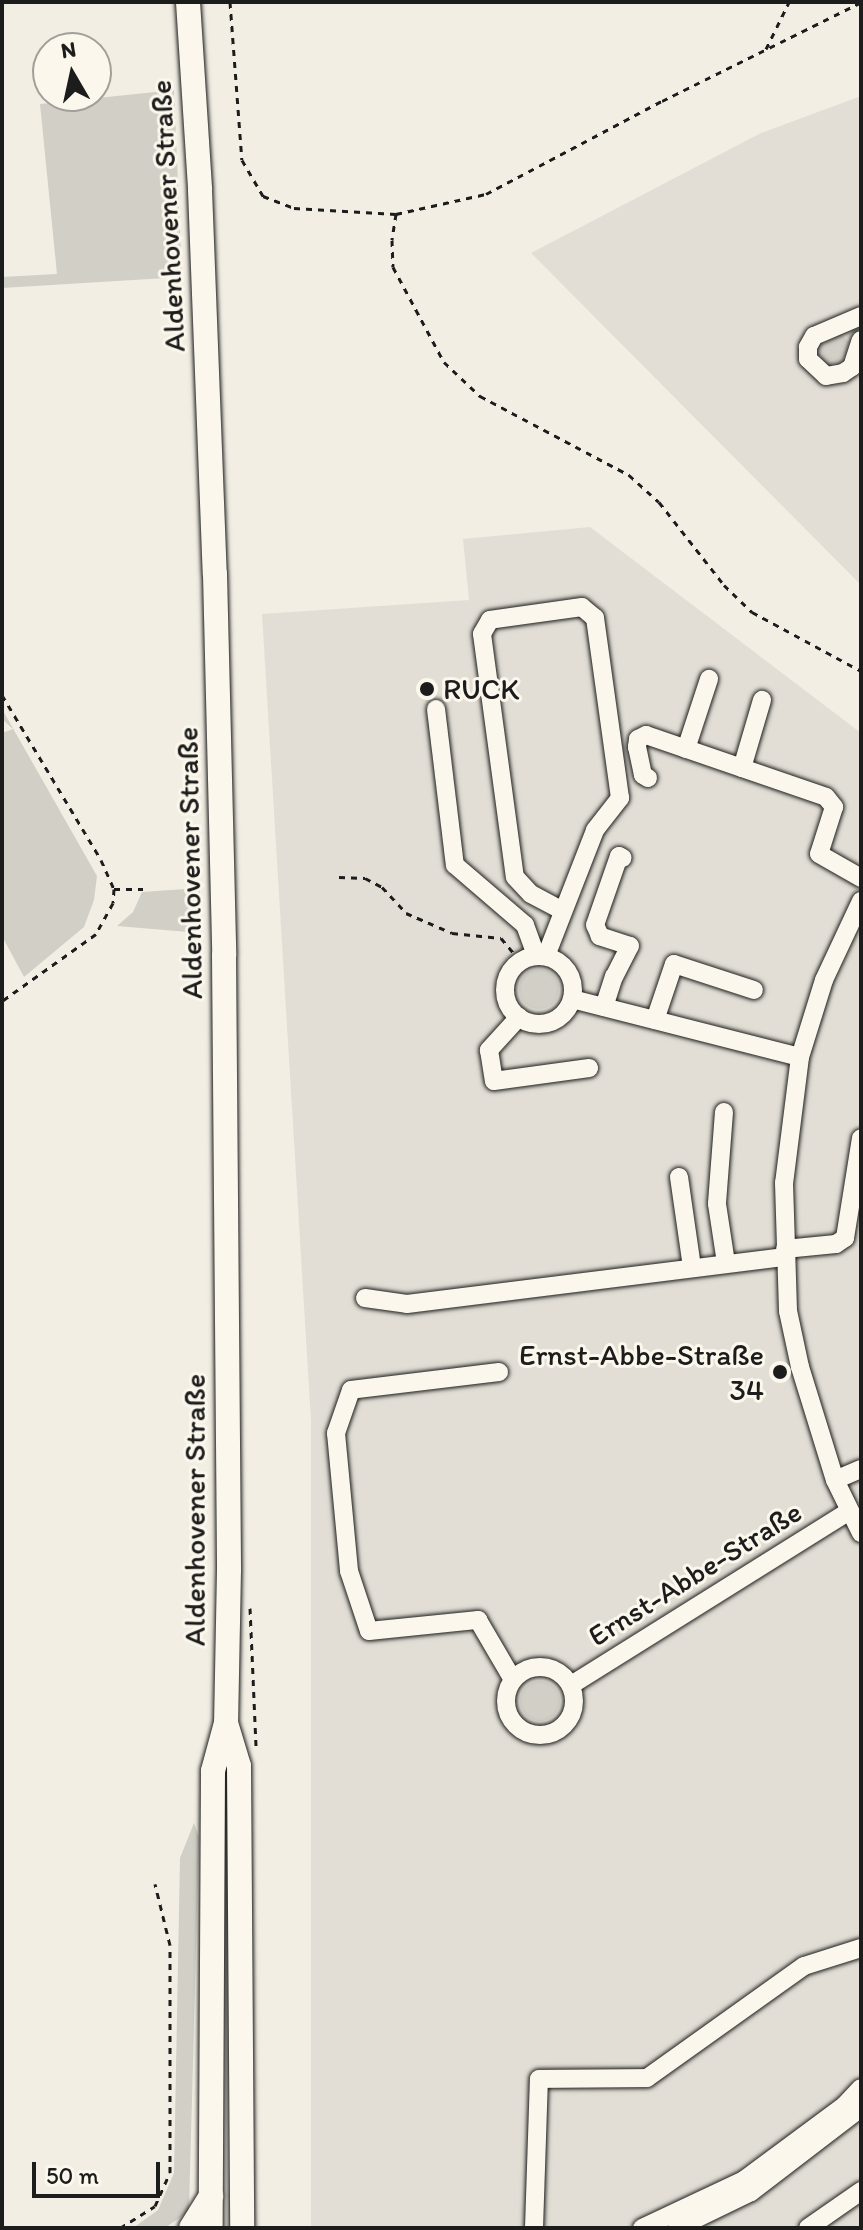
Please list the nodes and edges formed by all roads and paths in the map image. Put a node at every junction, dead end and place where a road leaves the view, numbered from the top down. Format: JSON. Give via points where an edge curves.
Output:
{"nodes":[{"id":1,"x":188,"y":2,"type":"edge"},
{"id":2,"x":230,"y":2,"type":"edge"},
{"id":3,"x":789,"y":2,"type":"edge"},
{"id":4,"x":861,"y":2,"type":"edge"},
{"id":5,"x":765,"y":51,"type":"junction"},
{"id":6,"x":396,"y":214,"type":"junction"},
{"id":7,"x":861,"y":316,"type":"edge"},
{"id":8,"x":861,"y":340,"type":"edge"},
{"id":9,"x":861,"y":671,"type":"edge"},
{"id":10,"x":709,"y":679,"type":"dead end"},
{"id":11,"x":2,"y":695,"type":"edge"},
{"id":12,"x":762,"y":700,"type":"dead end"},
{"id":13,"x":436,"y":709,"type":"dead end"},
{"id":14,"x":686,"y":749,"type":"junction"},
{"id":15,"x":742,"y":768,"type":"junction"},
{"id":16,"x":648,"y":778,"type":"dead end"},
{"id":17,"x":623,"y":858,"type":"dead end"},
{"id":18,"x":339,"y":877,"type":"dead end"},
{"id":19,"x":861,"y":878,"type":"edge"},
{"id":20,"x":114,"y":889,"type":"junction"},
{"id":21,"x":143,"y":889,"type":"dead end"},
{"id":22,"x":861,"y":901,"type":"edge"},
{"id":23,"x":563,"y":911,"type":"junction"},
{"id":24,"x":534,"y":958,"type":"junction"},
{"id":25,"x":754,"y":990,"type":"dead end"},
{"id":26,"x":572,"y":999,"type":"junction"},
{"id":27,"x":2,"y":1001,"type":"edge"},
{"id":28,"x":604,"y":1007,"type":"junction"},
{"id":29,"x":519,"y":1017,"type":"junction"},
{"id":30,"x":655,"y":1020,"type":"junction"},
{"id":31,"x":800,"y":1057,"type":"junction"},
{"id":32,"x":589,"y":1068,"type":"dead end"},
{"id":33,"x":724,"y":1112,"type":"dead end"},
{"id":34,"x":861,"y":1138,"type":"edge"},
{"id":35,"x":679,"y":1177,"type":"dead end"},
{"id":36,"x":785,"y":1253,"type":"junction"},
{"id":37,"x":726,"y":1263,"type":"junction"},
{"id":38,"x":692,"y":1267,"type":"junction"},
{"id":39,"x":365,"y":1298,"type":"dead end"},
{"id":40,"x":499,"y":1372,"type":"dead end"},
{"id":41,"x":861,"y":1469,"type":"edge"},
{"id":42,"x":835,"y":1480,"type":"junction"},
{"id":43,"x":849,"y":1511,"type":"junction"},
{"id":44,"x":861,"y":1533,"type":"edge"},
{"id":45,"x":513,"y":1680,"type":"junction"},
{"id":46,"x":571,"y":1685,"type":"junction"},
{"id":47,"x":226,"y":1723,"type":"junction"},
{"id":48,"x":155,"y":1884,"type":"dead end"},
{"id":49,"x":861,"y":1948,"type":"edge"},
{"id":50,"x":861,"y":2088,"type":"edge"},
{"id":51,"x":861,"y":2108,"type":"edge"},
{"id":52,"x":861,"y":2191,"type":"edge"},
{"id":53,"x":211,"y":2196,"type":"junction"},
{"id":54,"x":120,"y":2228,"type":"edge"},
{"id":55,"x":191,"y":2228,"type":"edge"},
{"id":56,"x":211,"y":2228,"type":"edge"},
{"id":57,"x":242,"y":2228,"type":"edge"},
{"id":58,"x":534,"y":2228,"type":"edge"},
{"id":59,"x":642,"y":2228,"type":"edge"},
{"id":60,"x":677,"y":2228,"type":"edge"},
{"id":61,"x":808,"y":2228,"type":"edge"}],
"edges":[{"from":1,"to":47,"type":"main road","name":"Aldenhovener Straße","via":[[215,574],[224,955]]},
{"from":2,"to":6,"type":"path","via":[[242,160],[263,196],[294,208]]},
{"from":3,"to":5,"type":"path"},
{"from":4,"to":5,"type":"path"},
{"from":5,"to":6,"type":"path","via":[[486,194]]},
{"from":6,"to":9,"type":"path","via":[[393,267],[444,362],[480,396],[629,475],[659,502],[752,612]]},
{"from":7,"to":8,"type":"street","via":[[814,336],[808,359],[826,376],[843,373],[852,367]]},
{"from":10,"to":14,"type":"street"},
{"from":11,"to":20,"type":"path"},
{"from":12,"to":15,"type":"street"},
{"from":13,"to":24,"type":"street","via":[[455,865],[525,925]]},
{"from":14,"to":15,"type":"street"},
{"from":14,"to":16,"type":"street","via":[[646,735],[638,739],[643,775]]},
{"from":15,"to":19,"type":"street","via":[[826,797],[834,807],[819,854]]},
{"from":17,"to":28,"type":"street","via":[[619,856],[595,925],[600,936],[630,946]]},
{"from":18,"to":24,"type":"path","via":[[365,878],[382,887],[406,913],[452,933],[501,938]]},
{"from":20,"to":21,"type":"path"},
{"from":20,"to":27,"type":"path","via":[[113,903],[96,934]]},
{"from":22,"to":31,"type":"street","name":"Ernst-Abbe-Straße","via":[[824,980]]},
{"from":23,"to":23,"type":"street","via":[[595,830],[620,798],[595,618],[582,607],[490,620],[482,634],[515,877],[531,894]]},
{"from":23,"to":24,"type":"street"},
{"from":24,"to":26,"type":"street","via":[[557,960],[571,977]]},
{"from":24,"to":29,"type":"street","via":[[512,969],[505,989],[511,1010]]},
{"from":25,"to":30,"type":"street","via":[[674,964]]},
{"from":26,"to":28,"type":"street"},
{"from":26,"to":29,"type":"street","via":[[550,1022]]},
{"from":28,"to":30,"type":"street"},
{"from":29,"to":32,"type":"street","via":[[489,1050],[494,1081]]},
{"from":30,"to":31,"type":"street"},
{"from":31,"to":36,"type":"street","name":"Ernst-Abbe-Straße","via":[[784,1183]]},
{"from":33,"to":37,"type":"street","via":[[717,1204]]},
{"from":34,"to":36,"type":"street","via":[[845,1238]]},
{"from":35,"to":38,"type":"street"},
{"from":36,"to":37,"type":"street"},
{"from":36,"to":42,"type":"street","name":"Ernst-Abbe-Straße","via":[[788,1311],[800,1367]]},
{"from":37,"to":38,"type":"street"},
{"from":38,"to":39,"type":"street","via":[[407,1304]]},
{"from":40,"to":45,"type":"street","via":[[351,1390],[336,1433],[349,1571],[369,1631],[478,1620]]},
{"from":41,"to":42,"type":"street"},
{"from":42,"to":43,"type":"street","name":"Ernst-Abbe-Straße"},
{"from":43,"to":44,"type":"street","name":"Ernst-Abbe-Straße"},
{"from":43,"to":46,"type":"street","name":"Ernst-Abbe-Straße"},
{"from":45,"to":46,"type":"street","name":"Ernst-Abbe-Straße","via":[[544,1666]]},
{"from":45,"to":46,"type":"street","name":"Ernst-Abbe-Straße","via":[[508,1712],[531,1734],[563,1727],[574,1707]]},
{"from":47,"to":53,"type":"main road","name":"Aldenhovener Straße","via":[[213,1771]]},
{"from":47,"to":57,"type":"main road","name":"Aldenhovener Straße","via":[[239,1766]]},
{"from":48,"to":54,"type":"path","via":[[170,1945],[170,2173],[155,2206]]},
{"from":49,"to":58,"type":"street","via":[[804,1966],[647,2078],[539,2079]]},
{"from":50,"to":59,"type":"street","via":[[744,2180]]},
{"from":51,"to":60,"type":"street","via":[[751,2192]]},
{"from":52,"to":61,"type":"street"},
{"from":53,"to":55,"type":"main road"},
{"from":53,"to":56,"type":"main road","name":"Aldenhovener Straße"}]}
